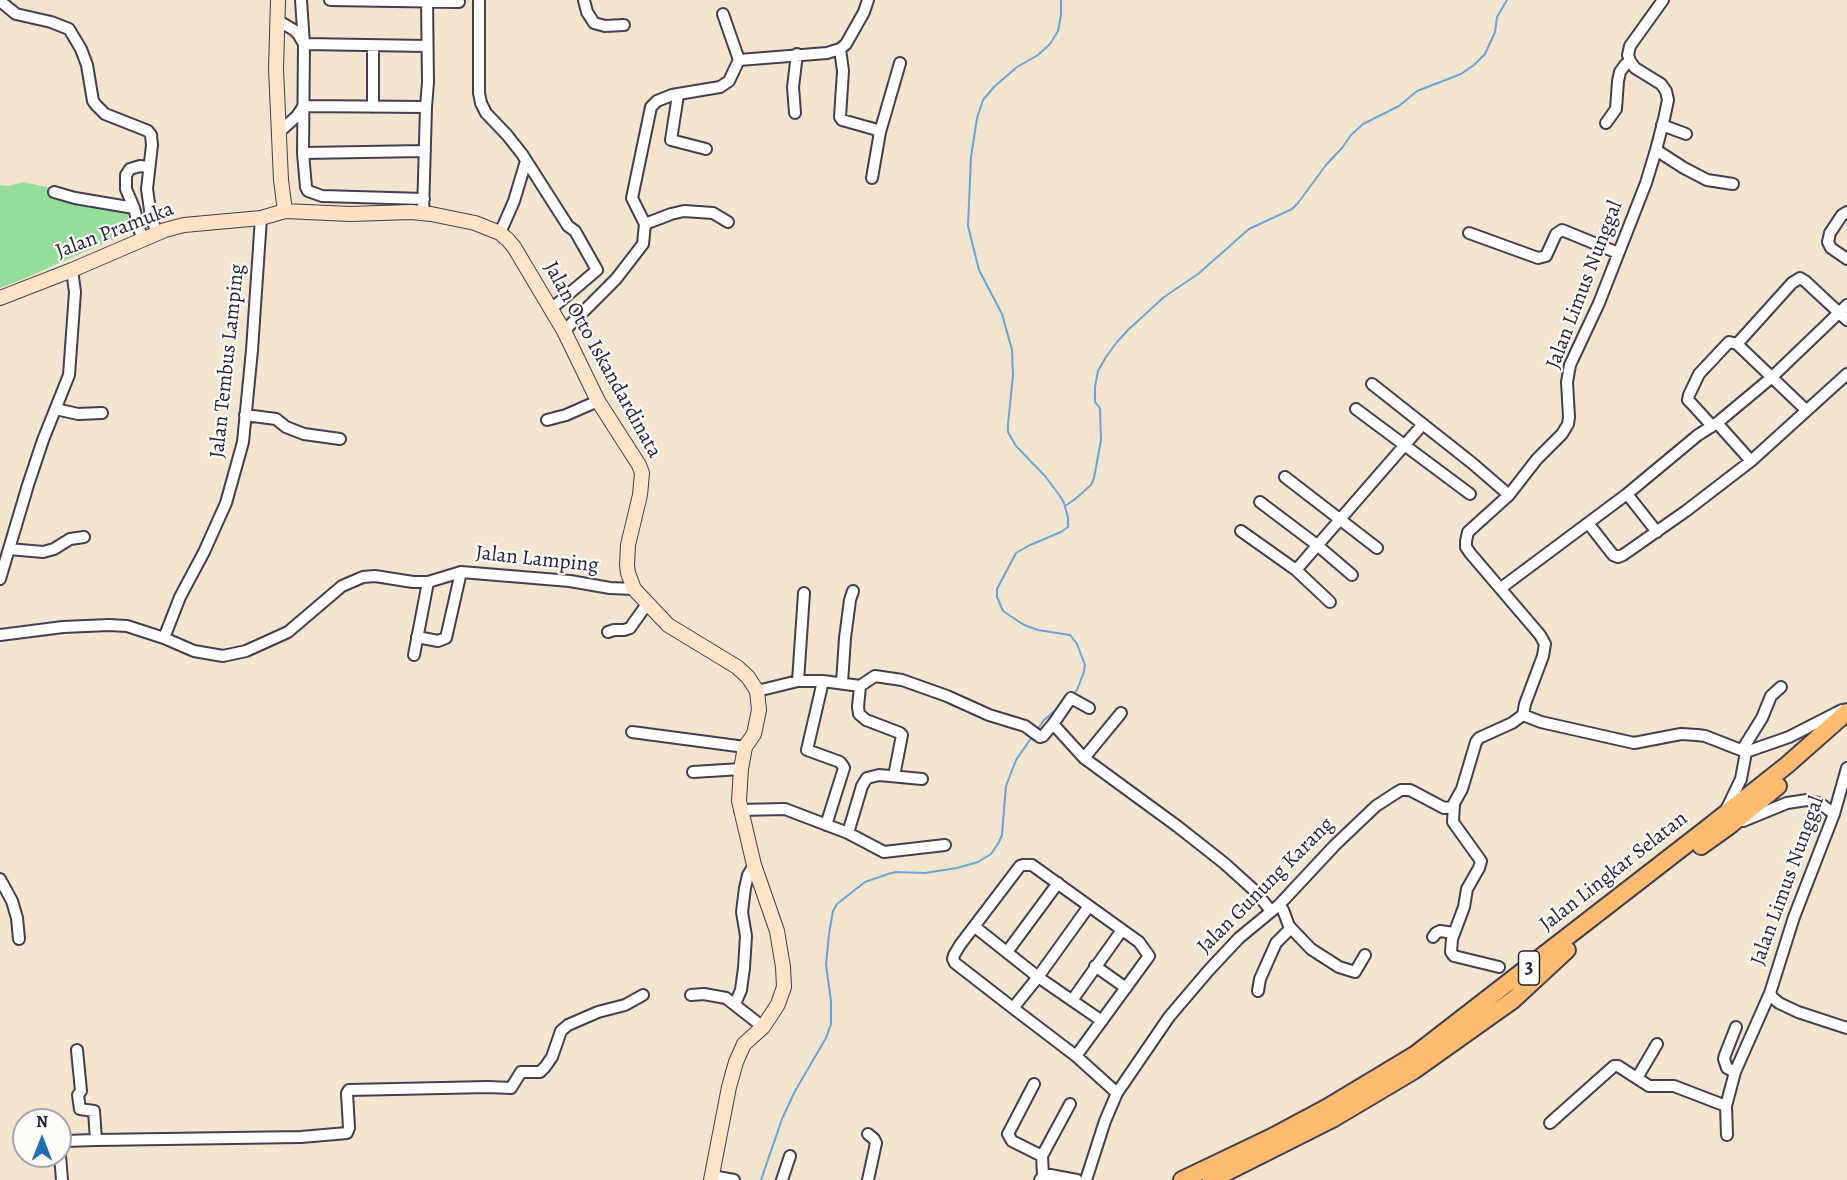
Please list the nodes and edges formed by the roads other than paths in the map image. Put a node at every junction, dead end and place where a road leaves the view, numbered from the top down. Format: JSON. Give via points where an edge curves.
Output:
{"nodes":[{"id":1,"x":278,"y":0,"type":"edge"},
{"id":2,"x":301,"y":0,"type":"edge"},
{"id":3,"x":330,"y":0,"type":"edge"},
{"id":4,"x":478,"y":0,"type":"edge"},
{"id":5,"x":584,"y":0,"type":"edge"},
{"id":6,"x":868,"y":0,"type":"edge"},
{"id":7,"x":1663,"y":0,"type":"edge"},
{"id":8,"x":0,"y":1,"type":"edge"},
{"id":9,"x":427,"y":1,"type":"edge"},
{"id":10,"x":459,"y":2,"type":"dead end"},
{"id":11,"x":723,"y":14,"type":"dead end"},
{"id":12,"x":277,"y":20,"type":"junction"},
{"id":13,"x":624,"y":25,"type":"dead end"},
{"id":14,"x":304,"y":44,"type":"junction"},
{"id":15,"x":373,"y":46,"type":"junction"},
{"id":16,"x":428,"y":46,"type":"junction"},
{"id":17,"x":840,"y":49,"type":"junction"},
{"id":18,"x":797,"y":54,"type":"junction"},
{"id":19,"x":739,"y":60,"type":"junction"},
{"id":20,"x":1630,"y":61,"type":"junction"},
{"id":21,"x":900,"y":63,"type":"dead end"},
{"id":22,"x":678,"y":95,"type":"junction"},
{"id":23,"x":303,"y":106,"type":"junction"},
{"id":24,"x":373,"y":107,"type":"junction"},
{"id":25,"x":426,"y":107,"type":"junction"},
{"id":26,"x":795,"y":113,"type":"dead end"},
{"id":27,"x":1606,"y":123,"type":"dead end"},
{"id":28,"x":1662,"y":125,"type":"junction"},
{"id":29,"x":880,"y":132,"type":"junction"},
{"id":30,"x":278,"y":133,"type":"junction"},
{"id":31,"x":1686,"y":134,"type":"dead end"},
{"id":32,"x":706,"y":149,"type":"dead end"},
{"id":33,"x":1656,"y":150,"type":"junction"},
{"id":34,"x":425,"y":151,"type":"junction"},
{"id":35,"x":303,"y":153,"type":"junction"},
{"id":36,"x":526,"y":162,"type":"junction"},
{"id":37,"x":148,"y":168,"type":"junction"},
{"id":38,"x":872,"y":178,"type":"dead end"},
{"id":39,"x":1733,"y":184,"type":"dead end"},
{"id":40,"x":54,"y":192,"type":"dead end"},
{"id":41,"x":424,"y":199,"type":"junction"},
{"id":42,"x":134,"y":208,"type":"junction"},
{"id":43,"x":285,"y":212,"type":"junction"},
{"id":44,"x":1847,"y":212,"type":"edge"},
{"id":45,"x":423,"y":213,"type":"junction"},
{"id":46,"x":261,"y":218,"type":"junction"},
{"id":47,"x":729,"y":222,"type":"dead end"},
{"id":48,"x":645,"y":224,"type":"junction"},
{"id":49,"x":157,"y":233,"type":"junction"},
{"id":50,"x":500,"y":233,"type":"junction"},
{"id":51,"x":1468,"y":233,"type":"dead end"},
{"id":52,"x":142,"y":239,"type":"junction"},
{"id":53,"x":1618,"y":253,"type":"junction"},
{"id":54,"x":1847,"y":259,"type":"edge"},
{"id":55,"x":72,"y":270,"type":"junction"},
{"id":56,"x":0,"y":298,"type":"edge"},
{"id":57,"x":551,"y":309,"type":"junction"},
{"id":58,"x":1844,"y":312,"type":"edge"},
{"id":59,"x":564,"y":331,"type":"junction"},
{"id":60,"x":1737,"y":344,"type":"junction"},
{"id":61,"x":1847,"y":374,"type":"edge"},
{"id":62,"x":1771,"y":378,"type":"junction"},
{"id":63,"x":1372,"y":384,"type":"dead end"},
{"id":64,"x":598,"y":401,"type":"junction"},
{"id":65,"x":56,"y":409,"type":"junction"},
{"id":66,"x":1356,"y":409,"type":"dead end"},
{"id":67,"x":1806,"y":410,"type":"junction"},
{"id":68,"x":102,"y":413,"type":"dead end"},
{"id":69,"x":245,"y":415,"type":"junction"},
{"id":70,"x":547,"y":420,"type":"dead end"},
{"id":71,"x":1423,"y":424,"type":"junction"},
{"id":72,"x":1714,"y":424,"type":"junction"},
{"id":73,"x":340,"y":439,"type":"dead end"},
{"id":74,"x":1404,"y":446,"type":"junction"},
{"id":75,"x":1751,"y":460,"type":"junction"},
{"id":76,"x":1285,"y":477,"type":"dead end"},
{"id":77,"x":1470,"y":494,"type":"dead end"},
{"id":78,"x":1627,"y":494,"type":"junction"},
{"id":79,"x":1509,"y":495,"type":"junction"},
{"id":80,"x":1260,"y":502,"type":"dead end"},
{"id":81,"x":1339,"y":520,"type":"junction"},
{"id":82,"x":1588,"y":523,"type":"junction"},
{"id":83,"x":1241,"y":531,"type":"dead end"},
{"id":84,"x":1657,"y":532,"type":"junction"},
{"id":85,"x":84,"y":537,"type":"dead end"},
{"id":86,"x":1317,"y":545,"type":"junction"},
{"id":87,"x":1377,"y":548,"type":"dead end"},
{"id":88,"x":9,"y":549,"type":"junction"},
{"id":89,"x":1296,"y":570,"type":"junction"},
{"id":90,"x":462,"y":572,"type":"junction"},
{"id":91,"x":1352,"y":575,"type":"dead end"},
{"id":92,"x":0,"y":579,"type":"edge"},
{"id":93,"x":428,"y":582,"type":"junction"},
{"id":94,"x":1501,"y":588,"type":"junction"},
{"id":95,"x":634,"y":589,"type":"junction"},
{"id":96,"x":853,"y":591,"type":"dead end"},
{"id":97,"x":804,"y":593,"type":"dead end"},
{"id":98,"x":1330,"y":602,"type":"dead end"},
{"id":99,"x":647,"y":604,"type":"junction"},
{"id":100,"x":608,"y":632,"type":"dead end"},
{"id":101,"x":0,"y":635,"type":"edge"},
{"id":102,"x":417,"y":637,"type":"junction"},
{"id":103,"x":164,"y":638,"type":"junction"},
{"id":104,"x":414,"y":655,"type":"dead end"},
{"id":105,"x":798,"y":681,"type":"junction"},
{"id":106,"x":823,"y":681,"type":"junction"},
{"id":107,"x":842,"y":683,"type":"junction"},
{"id":108,"x":860,"y":686,"type":"junction"},
{"id":109,"x":1781,"y":687,"type":"dead end"},
{"id":110,"x":757,"y":691,"type":"junction"},
{"id":111,"x":1847,"y":707,"type":"edge"},
{"id":112,"x":1089,"y":708,"type":"dead end"},
{"id":113,"x":1847,"y":712,"type":"edge"},
{"id":114,"x":1121,"y":713,"type":"dead end"},
{"id":115,"x":1523,"y":715,"type":"junction"},
{"id":116,"x":1053,"y":724,"type":"junction"},
{"id":117,"x":1847,"y":728,"type":"edge"},
{"id":118,"x":632,"y":732,"type":"dead end"},
{"id":119,"x":745,"y":747,"type":"junction"},
{"id":120,"x":1744,"y":751,"type":"junction"},
{"id":121,"x":1084,"y":758,"type":"junction"},
{"id":122,"x":1847,"y":768,"type":"edge"},
{"id":123,"x":741,"y":769,"type":"junction"},
{"id":124,"x":693,"y":772,"type":"dead end"},
{"id":125,"x":894,"y":776,"type":"junction"},
{"id":126,"x":922,"y":778,"type":"dead end"},
{"id":127,"x":1454,"y":804,"type":"junction"},
{"id":128,"x":740,"y":810,"type":"junction"},
{"id":129,"x":1834,"y":814,"type":"junction"},
{"id":130,"x":1726,"y":821,"type":"junction"},
{"id":131,"x":826,"y":825,"type":"junction"},
{"id":132,"x":848,"y":833,"type":"junction"},
{"id":133,"x":945,"y":845,"type":"dead end"},
{"id":134,"x":755,"y":868,"type":"junction"},
{"id":135,"x":0,"y":879,"type":"edge"},
{"id":136,"x":1058,"y":883,"type":"junction"},
{"id":137,"x":1089,"y":906,"type":"junction"},
{"id":138,"x":1275,"y":908,"type":"junction"},
{"id":139,"x":975,"y":927,"type":"junction"},
{"id":140,"x":1291,"y":928,"type":"junction"},
{"id":141,"x":1122,"y":930,"type":"junction"},
{"id":142,"x":1454,"y":933,"type":"junction"},
{"id":143,"x":1433,"y":937,"type":"dead end"},
{"id":144,"x":19,"y":939,"type":"dead end"},
{"id":145,"x":1007,"y":952,"type":"junction"},
{"id":146,"x":1365,"y":955,"type":"dead end"},
{"id":147,"x":1095,"y":966,"type":"junction"},
{"id":148,"x":1499,"y":967,"type":"dead end"},
{"id":149,"x":1038,"y":977,"type":"junction"},
{"id":150,"x":1125,"y":988,"type":"junction"},
{"id":151,"x":1258,"y":991,"type":"dead end"},
{"id":152,"x":1770,"y":993,"type":"junction"},
{"id":153,"x":643,"y":995,"type":"dead end"},
{"id":154,"x":691,"y":995,"type":"dead end"},
{"id":155,"x":1073,"y":999,"type":"junction"},
{"id":156,"x":735,"y":1004,"type":"junction"},
{"id":157,"x":1012,"y":1008,"type":"junction"},
{"id":158,"x":1102,"y":1021,"type":"junction"},
{"id":159,"x":763,"y":1027,"type":"junction"},
{"id":160,"x":1736,"y":1027,"type":"dead end"},
{"id":161,"x":1847,"y":1028,"type":"edge"},
{"id":162,"x":1657,"y":1044,"type":"dead end"},
{"id":163,"x":77,"y":1050,"type":"dead end"},
{"id":164,"x":1076,"y":1056,"type":"junction"},
{"id":165,"x":1735,"y":1072,"type":"junction"},
{"id":166,"x":1637,"y":1078,"type":"junction"},
{"id":167,"x":1034,"y":1084,"type":"dead end"},
{"id":168,"x":1117,"y":1094,"type":"junction"},
{"id":169,"x":1070,"y":1104,"type":"dead end"},
{"id":170,"x":1726,"y":1106,"type":"junction"},
{"id":171,"x":1331,"y":1113,"type":"junction"},
{"id":172,"x":1550,"y":1123,"type":"dead end"},
{"id":173,"x":868,"y":1134,"type":"dead end"},
{"id":174,"x":1727,"y":1135,"type":"dead end"},
{"id":175,"x":96,"y":1140,"type":"junction"},
{"id":176,"x":72,"y":1142,"type":"edge"},
{"id":177,"x":790,"y":1156,"type":"dead end"},
{"id":178,"x":1042,"y":1156,"type":"junction"},
{"id":179,"x":712,"y":1178,"type":"edge"},
{"id":180,"x":1042,"y":1178,"type":"edge"},
{"id":181,"x":734,"y":1180,"type":"edge"},
{"id":182,"x":782,"y":1180,"type":"edge"},
{"id":183,"x":868,"y":1180,"type":"edge"},
{"id":184,"x":1077,"y":1180,"type":"edge"},
{"id":185,"x":1086,"y":1180,"type":"edge"},
{"id":186,"x":1182,"y":1180,"type":"edge"},
{"id":187,"x":1211,"y":1180,"type":"edge"}],
"edges":[{"from":1,"to":12,"type":"main road"},
{"from":2,"to":14,"type":"street"},
{"from":3,"to":9,"type":"street"},
{"from":4,"to":36,"type":"street","via":[[481,103]]},
{"from":5,"to":13,"type":"street","via":[[594,23]]},
{"from":6,"to":17,"type":"street"},
{"from":7,"to":20,"type":"street","via":[[1630,46]]},
{"from":8,"to":37,"type":"street","via":[[16,14],[69,29],[87,65],[96,105],[105,114],[151,135]]},
{"from":9,"to":10,"type":"street"},
{"from":9,"to":16,"type":"street"},
{"from":11,"to":19,"type":"street"},
{"from":12,"to":14,"type":"street","via":[[294,30]]},
{"from":12,"to":30,"type":"main road"},
{"from":14,"to":15,"type":"street"},
{"from":14,"to":23,"type":"street"},
{"from":15,"to":16,"type":"street"},
{"from":15,"to":24,"type":"street"},
{"from":16,"to":25,"type":"street"},
{"from":17,"to":18,"type":"street"},
{"from":17,"to":29,"type":"street","via":[[840,119]]},
{"from":18,"to":19,"type":"street"},
{"from":18,"to":26,"type":"street"},
{"from":19,"to":22,"type":"street","via":[[723,86]]},
{"from":20,"to":27,"type":"street","via":[[1620,72],[1616,109]]},
{"from":20,"to":28,"type":"street","name":"Jalan Limus Nunggal","via":[[1666,91],[1668,100]]},
{"from":21,"to":29,"type":"street"},
{"from":22,"to":32,"type":"street","via":[[671,140]]},
{"from":22,"to":48,"type":"street","via":[[657,101],[650,110],[632,198]]},
{"from":23,"to":24,"type":"street"},
{"from":23,"to":30,"type":"street"},
{"from":23,"to":35,"type":"street"},
{"from":24,"to":25,"type":"street"},
{"from":25,"to":34,"type":"street"},
{"from":28,"to":31,"type":"street"},
{"from":28,"to":33,"type":"street","name":"Jalan Limus Nunggal"},
{"from":29,"to":38,"type":"street"},
{"from":30,"to":43,"type":"main road"},
{"from":33,"to":39,"type":"street","via":[[1701,177]]},
{"from":33,"to":53,"type":"street","name":"Jalan Limus Nunggal"},
{"from":34,"to":35,"type":"street"},
{"from":34,"to":41,"type":"street"},
{"from":35,"to":41,"type":"street","via":[[306,187],[316,195]]},
{"from":36,"to":50,"type":"street"},
{"from":36,"to":57,"type":"street","via":[[575,231],[597,270]]},
{"from":37,"to":42,"type":"street","via":[[130,169],[126,175],[126,189]]},
{"from":37,"to":49,"type":"street","via":[[148,201]]},
{"from":40,"to":42,"type":"street"},
{"from":41,"to":45,"type":"street"},
{"from":42,"to":52,"type":"street"},
{"from":43,"to":45,"type":"main road","name":"Jalan Otto Iskandardinata"},
{"from":43,"to":46,"type":"main road","name":"Jalan Pramuka"},
{"from":44,"to":54,"type":"street","via":[[1830,233],[1828,242]]},
{"from":45,"to":50,"type":"main road","name":"Jalan Otto Iskandardinata","via":[[475,223]]},
{"from":46,"to":49,"type":"main road","name":"Jalan Pramuka","via":[[184,225]]},
{"from":46,"to":69,"type":"street","name":"Jalan Tembus Lamping"},
{"from":47,"to":48,"type":"street","via":[[713,213],[684,212]]},
{"from":48,"to":59,"type":"street","via":[[640,249]]},
{"from":49,"to":52,"type":"main road","name":"Jalan Pramuka"},
{"from":50,"to":57,"type":"main road","name":"Jalan Otto Iskandardinata","via":[[514,247]]},
{"from":51,"to":53,"type":"street","via":[[1538,258],[1546,256],[1556,234],[1562,230]]},
{"from":52,"to":55,"type":"main road","name":"Jalan Pramuka"},
{"from":53,"to":79,"type":"street","name":"Jalan Limus Nunggal","via":[[1568,375],[1568,424]]},
{"from":55,"to":56,"type":"main road","name":"Jalan Pramuka"},
{"from":55,"to":65,"type":"street","via":[[75,292],[70,367]]},
{"from":57,"to":59,"type":"main road","name":"Jalan Otto Iskandardinata"},
{"from":58,"to":60,"type":"street","via":[[1800,278],[1792,282]]},
{"from":58,"to":62,"type":"street"},
{"from":59,"to":64,"type":"main road","name":"Jalan Otto Iskandardinata"},
{"from":60,"to":62,"type":"street"},
{"from":60,"to":72,"type":"street","via":[[1725,345],[1696,379],[1689,395],[1688,400]]},
{"from":61,"to":67,"type":"street"},
{"from":62,"to":67,"type":"street"},
{"from":62,"to":72,"type":"street"},
{"from":63,"to":71,"type":"street"},
{"from":64,"to":70,"type":"street"},
{"from":64,"to":95,"type":"main road","name":"Jalan Otto Iskandardinata","via":[[642,473],[627,551],[628,573]]},
{"from":65,"to":68,"type":"street","via":[[78,414]]},
{"from":65,"to":88,"type":"street"},
{"from":66,"to":74,"type":"street"},
{"from":67,"to":75,"type":"street"},
{"from":69,"to":73,"type":"street","via":[[276,419],[304,434]]},
{"from":69,"to":103,"type":"street","name":"Jalan Tembus Lamping","via":[[243,442],[226,503]]},
{"from":71,"to":74,"type":"street"},
{"from":71,"to":79,"type":"street"},
{"from":72,"to":75,"type":"street"},
{"from":72,"to":78,"type":"street"},
{"from":74,"to":77,"type":"street"},
{"from":74,"to":81,"type":"street"},
{"from":75,"to":84,"type":"street"},
{"from":76,"to":81,"type":"street"},
{"from":78,"to":82,"type":"street"},
{"from":78,"to":84,"type":"street"},
{"from":79,"to":94,"type":"street","name":"Jalan Limus Nunggal","via":[[1468,532],[1466,541],[1470,553]]},
{"from":80,"to":86,"type":"street"},
{"from":81,"to":86,"type":"street"},
{"from":81,"to":87,"type":"street"},
{"from":82,"to":84,"type":"street","via":[[1615,556],[1623,555]]},
{"from":82,"to":94,"type":"street"},
{"from":83,"to":89,"type":"street"},
{"from":85,"to":88,"type":"street","via":[[43,552]]},
{"from":86,"to":89,"type":"street"},
{"from":86,"to":91,"type":"street"},
{"from":88,"to":92,"type":"street"},
{"from":89,"to":98,"type":"street"},
{"from":90,"to":93,"type":"street","name":"Jalan Lamping"},
{"from":90,"to":95,"type":"street","name":"Jalan Lamping"},
{"from":90,"to":102,"type":"street","via":[[447,637],[438,641]]},
{"from":93,"to":102,"type":"street"},
{"from":93,"to":103,"type":"street","name":"Jalan Lamping","via":[[375,576],[351,581],[288,632],[234,654],[205,654]]},
{"from":94,"to":115,"type":"street","name":"Jalan Limus Nunggal","via":[[1545,644]]},
{"from":95,"to":99,"type":"main road","name":"Jalan Otto Iskandardinata"},
{"from":96,"to":107,"type":"street"},
{"from":97,"to":105,"type":"street"},
{"from":99,"to":100,"type":"street","via":[[630,628]]},
{"from":99,"to":110,"type":"main road","name":"Jalan Otto Iskandardinata","via":[[668,625],[741,670]]},
{"from":101,"to":103,"type":"street","name":"Jalan Lamping","via":[[109,625]]},
{"from":102,"to":104,"type":"street"},
{"from":105,"to":106,"type":"street"},
{"from":105,"to":110,"type":"street"},
{"from":106,"to":107,"type":"street"},
{"from":106,"to":131,"type":"street","via":[[807,750],[840,762],[844,768]]},
{"from":107,"to":108,"type":"street"},
{"from":108,"to":116,"type":"street","via":[[877,675],[902,680],[1024,726],[1038,736],[1043,736]]},
{"from":108,"to":125,"type":"street","via":[[861,717],[902,735]]},
{"from":109,"to":120,"type":"street","via":[[1771,696]]},
{"from":110,"to":119,"type":"main road","via":[[754,734]]},
{"from":111,"to":120,"type":"street","via":[[1789,737]]},
{"from":112,"to":116,"type":"street","via":[[1071,698]]},
{"from":113,"to":130,"type":"main road","name":"Jalan Lingkar Selatan","number":"3"},
{"from":114,"to":121,"type":"street"},
{"from":115,"to":120,"type":"street","via":[[1634,743],[1681,734],[1697,735]]},
{"from":115,"to":127,"type":"street","via":[[1479,738]]},
{"from":116,"to":121,"type":"street"},
{"from":117,"to":130,"type":"main road","name":"Jalan Lingkar Selatan","number":"3"},
{"from":118,"to":119,"type":"street"},
{"from":119,"to":123,"type":"main road"},
{"from":120,"to":130,"type":"street","via":[[1741,780]]},
{"from":121,"to":138,"type":"street","via":[[1177,826]]},
{"from":122,"to":129,"type":"street","name":"Jalan Limus Nunggal"},
{"from":123,"to":124,"type":"street"},
{"from":123,"to":128,"type":"main road"},
{"from":125,"to":126,"type":"street"},
{"from":125,"to":132,"type":"street","via":[[870,776],[864,781]]},
{"from":127,"to":138,"type":"street","name":"Jalan Gunung Karang","via":[[1444,808],[1410,790],[1401,790],[1376,806]]},
{"from":127,"to":142,"type":"street","via":[[1453,822],[1481,861],[1468,885]]},
{"from":128,"to":131,"type":"street","via":[[785,808]]},
{"from":128,"to":134,"type":"main road"},
{"from":129,"to":130,"type":"street","via":[[1815,801],[1797,801]]},
{"from":129,"to":152,"type":"street","name":"Jalan Limus Nunggal"},
{"from":130,"to":171,"type":"main road","name":"Jalan Lingkar Selatan","number":"3","via":[[1576,942],[1514,1000],[1413,1071]]},
{"from":131,"to":132,"type":"street"},
{"from":132,"to":133,"type":"street","via":[[884,852]]},
{"from":134,"to":156,"type":"street","via":[[748,875],[745,888],[744,968]]},
{"from":134,"to":159,"type":"main road","via":[[774,921],[784,978],[778,1004]]},
{"from":135,"to":144,"type":"street","via":[[12,901]]},
{"from":136,"to":137,"type":"street"},
{"from":136,"to":139,"type":"street","via":[[1032,865],[1020,866]]},
{"from":136,"to":145,"type":"street"},
{"from":137,"to":141,"type":"street"},
{"from":137,"to":149,"type":"street"},
{"from":138,"to":140,"type":"street","via":[[1282,909]]},
{"from":138,"to":168,"type":"street","name":"Jalan Gunung Karang","via":[[1239,939],[1169,1017]]},
{"from":139,"to":145,"type":"street"},
{"from":139,"to":157,"type":"street","via":[[954,955],[955,963]]},
{"from":140,"to":146,"type":"street","via":[[1311,949],[1352,972],[1358,970]]},
{"from":140,"to":151,"type":"street","via":[[1276,943]]},
{"from":141,"to":147,"type":"street"},
{"from":141,"to":150,"type":"street","via":[[1139,942],[1149,956]]},
{"from":142,"to":143,"type":"street","via":[[1440,931]]},
{"from":142,"to":148,"type":"street","via":[[1454,956]]},
{"from":145,"to":149,"type":"street"},
{"from":147,"to":150,"type":"street"},
{"from":147,"to":155,"type":"street"},
{"from":149,"to":155,"type":"street"},
{"from":149,"to":157,"type":"street"},
{"from":150,"to":158,"type":"street"},
{"from":152,"to":161,"type":"street","name":"Jalan Limus Nunggal","via":[[1779,1003],[1798,1012]]},
{"from":152,"to":165,"type":"street"},
{"from":153,"to":175,"type":"street","via":[[567,1025],[545,1067],[540,1072],[521,1072],[511,1088],[349,1090],[347,1133]]},
{"from":154,"to":156,"type":"street","via":[[726,998]]},
{"from":155,"to":158,"type":"street"},
{"from":156,"to":159,"type":"street"},
{"from":157,"to":164,"type":"street"},
{"from":158,"to":164,"type":"street"},
{"from":159,"to":179,"type":"main road","via":[[744,1044],[736,1062]]},
{"from":160,"to":165,"type":"street","via":[[1724,1059],[1727,1068]]},
{"from":162,"to":166,"type":"street"},
{"from":163,"to":175,"type":"street","via":[[80,1109],[94,1111]]},
{"from":164,"to":168,"type":"street"},
{"from":165,"to":170,"type":"street"},
{"from":166,"to":170,"type":"street","via":[[1649,1086],[1674,1086]]},
{"from":166,"to":172,"type":"street","via":[[1614,1066]]},
{"from":167,"to":178,"type":"street","via":[[1008,1134],[1012,1141]]},
{"from":168,"to":185,"type":"street","name":"Jalan Gunung Karang"},
{"from":169,"to":178,"type":"street"},
{"from":170,"to":174,"type":"street"},
{"from":171,"to":186,"type":"main road","name":"Jalan Lingkar Selatan","number":"3"},
{"from":171,"to":187,"type":"main road","name":"Jalan Lingkar Selatan","number":"3"},
{"from":173,"to":183,"type":"street","via":[[876,1143]]},
{"from":175,"to":176,"type":"street"},
{"from":177,"to":182,"type":"street"},
{"from":178,"to":180,"type":"street"},
{"from":179,"to":181,"type":"street"},
{"from":180,"to":184,"type":"street","via":[[1058,1175]]}]}
